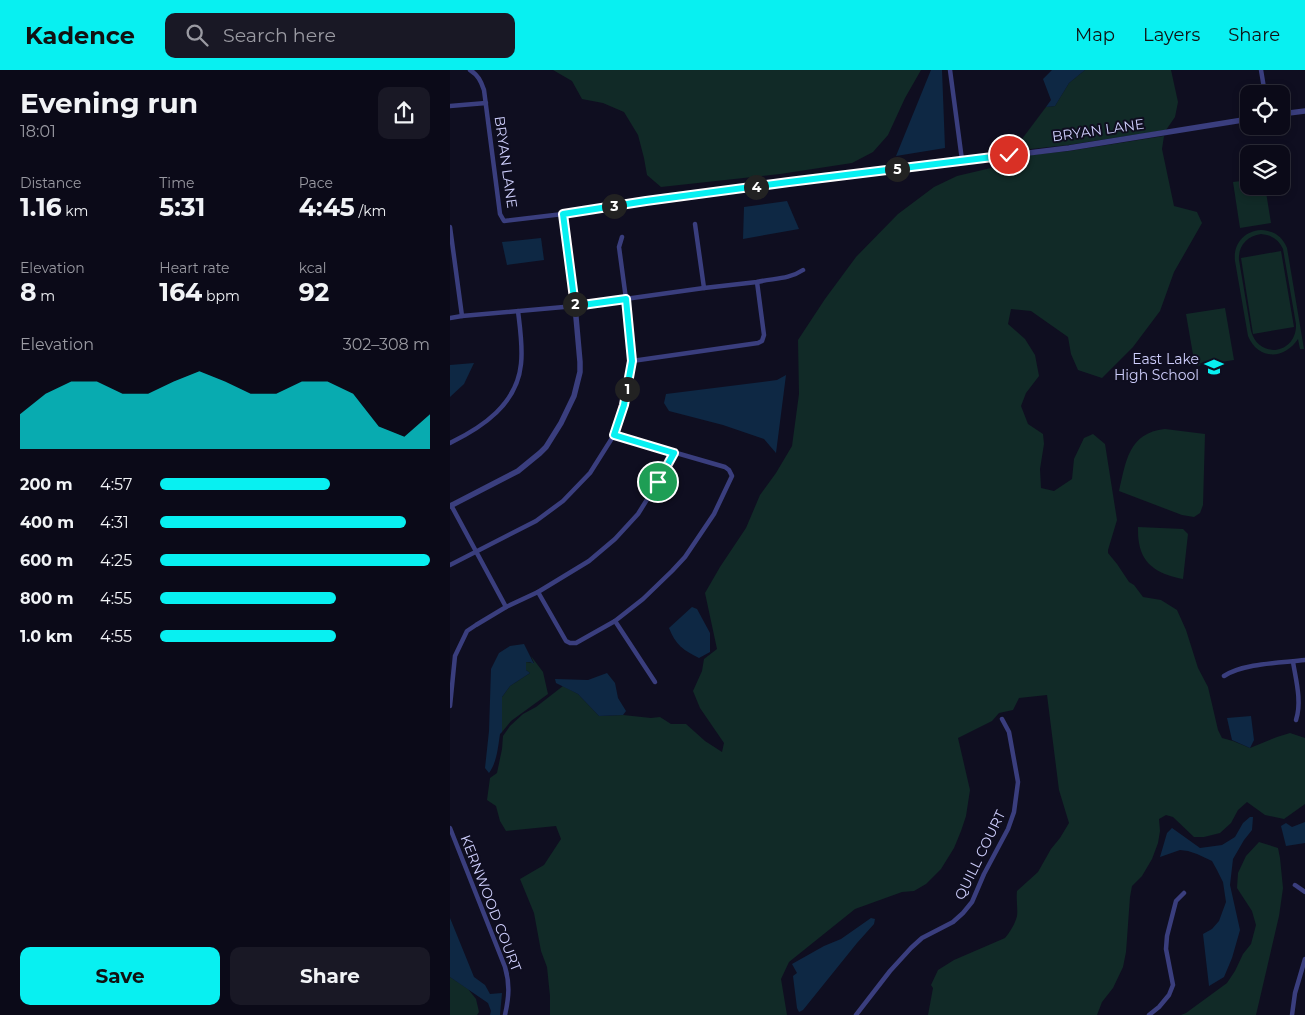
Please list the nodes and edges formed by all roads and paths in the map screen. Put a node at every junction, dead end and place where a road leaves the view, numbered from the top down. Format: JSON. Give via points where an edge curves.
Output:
{"nodes":[{"id":1,"x":470,"y":70,"type":"edge"},
{"id":2,"x":950,"y":70,"type":"edge"},
{"id":3,"x":1261,"y":70,"type":"edge"},
{"id":4,"x":1264,"y":85,"type":"edge"},
{"id":5,"x":486,"y":103,"type":"junction"},
{"id":6,"x":450,"y":106,"type":"edge"},
{"id":7,"x":1305,"y":111,"type":"edge"},
{"id":8,"x":1290,"y":113,"type":"edge"},
{"id":9,"x":1240,"y":120,"type":"edge"},
{"id":10,"x":962,"y":160,"type":"junction"},
{"id":11,"x":563,"y":214,"type":"junction"},
{"id":12,"x":695,"y":224,"type":"dead end"},
{"id":13,"x":450,"y":227,"type":"edge"},
{"id":14,"x":622,"y":237,"type":"dead end"},
{"id":15,"x":803,"y":270,"type":"dead end"},
{"id":16,"x":757,"y":282,"type":"junction"},
{"id":17,"x":704,"y":288,"type":"junction"},
{"id":18,"x":626,"y":299,"type":"junction"},
{"id":19,"x":575,"y":306,"type":"junction"},
{"id":20,"x":518,"y":311,"type":"junction"},
{"id":21,"x":462,"y":316,"type":"junction"},
{"id":22,"x":450,"y":318,"type":"edge"},
{"id":23,"x":632,"y":361,"type":"junction"},
{"id":24,"x":614,"y":435,"type":"junction"},
{"id":25,"x":450,"y":443,"type":"edge"},
{"id":26,"x":674,"y":453,"type":"junction"},
{"id":27,"x":450,"y":505,"type":"edge"},
{"id":28,"x":476,"y":550,"type":"junction"},
{"id":29,"x":450,"y":565,"type":"edge"},
{"id":30,"x":538,"y":592,"type":"junction"},
{"id":31,"x":506,"y":607,"type":"junction"},
{"id":32,"x":615,"y":622,"type":"junction"},
{"id":33,"x":1305,"y":660,"type":"edge"},
{"id":34,"x":1293,"y":662,"type":"junction"},
{"id":35,"x":1224,"y":676,"type":"dead end"},
{"id":36,"x":655,"y":682,"type":"dead end"},
{"id":37,"x":450,"y":706,"type":"edge"},
{"id":38,"x":1002,"y":719,"type":"dead end"},
{"id":39,"x":1296,"y":720,"type":"dead end"},
{"id":40,"x":450,"y":828,"type":"edge"},
{"id":41,"x":1295,"y":886,"type":"dead end"},
{"id":42,"x":1184,"y":892,"type":"dead end"},
{"id":43,"x":1305,"y":892,"type":"edge"},
{"id":44,"x":1305,"y":959,"type":"edge"},
{"id":45,"x":505,"y":1015,"type":"edge"},
{"id":46,"x":856,"y":1015,"type":"edge"},
{"id":47,"x":1150,"y":1015,"type":"edge"},
{"id":48,"x":1292,"y":1015,"type":"edge"}],
"edges":[{"from":1,"to":5,"type":"street","name":"BRYAN LANE","via":[[481,81]]},
{"from":2,"to":10,"type":"street"},
{"from":3,"to":4,"type":"street"},
{"from":5,"to":6,"type":"street","name":"BRYAN LANE"},
{"from":5,"to":11,"type":"street","name":"BRYAN LANE","via":[[500,214],[504,221]]},
{"from":7,"to":8,"type":"street"},
{"from":9,"to":10,"type":"street","name":"BRYAN LANE","via":[[1069,148]]},
{"from":10,"to":11,"type":"street","name":"BRYAN LANE"},
{"from":11,"to":19,"type":"street"},
{"from":12,"to":17,"type":"street"},
{"from":13,"to":21,"type":"street"},
{"from":14,"to":18,"type":"street","via":[[619,247]]},
{"from":15,"to":16,"type":"street","via":[[794,276]]},
{"from":16,"to":17,"type":"street"},
{"from":16,"to":23,"type":"street","via":[[762,341]]},
{"from":17,"to":18,"type":"street"},
{"from":18,"to":19,"type":"street"},
{"from":18,"to":23,"type":"street"},
{"from":19,"to":20,"type":"street"},
{"from":19,"to":27,"type":"street","via":[[580,372],[574,396],[546,447],[518,471]]},
{"from":20,"to":21,"type":"street"},
{"from":20,"to":25,"type":"street","via":[[522,364],[510,398],[496,413]]},
{"from":21,"to":22,"type":"street"},
{"from":23,"to":24,"type":"street","via":[[624,405]]},
{"from":24,"to":26,"type":"street"},
{"from":24,"to":28,"type":"street","via":[[590,473],[563,500],[536,521]]},
{"from":26,"to":30,"type":"street","via":[[638,514],[615,539],[589,561]]},
{"from":26,"to":32,"type":"street","via":[[725,466],[732,476],[714,514],[685,557]]},
{"from":27,"to":28,"type":"street"},
{"from":28,"to":29,"type":"street"},
{"from":28,"to":31,"type":"street"},
{"from":30,"to":31,"type":"street"},
{"from":30,"to":32,"type":"street","via":[[570,643]]},
{"from":31,"to":37,"type":"street","via":[[467,631],[455,656]]},
{"from":32,"to":36,"type":"street"},
{"from":33,"to":34,"type":"street"},
{"from":34,"to":35,"type":"street","via":[[1248,667]]},
{"from":34,"to":39,"type":"street","via":[[1299,703]]},
{"from":38,"to":46,"type":"street","name":"QUILL COURT","via":[[1009,732],[1018,782],[1014,812],[972,902],[953,922],[922,938],[911,948]]},
{"from":40,"to":45,"type":"street","name":"KERNWOOD COURT","via":[[506,966],[509,999]]},
{"from":41,"to":43,"type":"street"},
{"from":42,"to":47,"type":"street","via":[[1176,902],[1167,936],[1166,949],[1173,985],[1169,996]]},
{"from":44,"to":48,"type":"street"}]}
